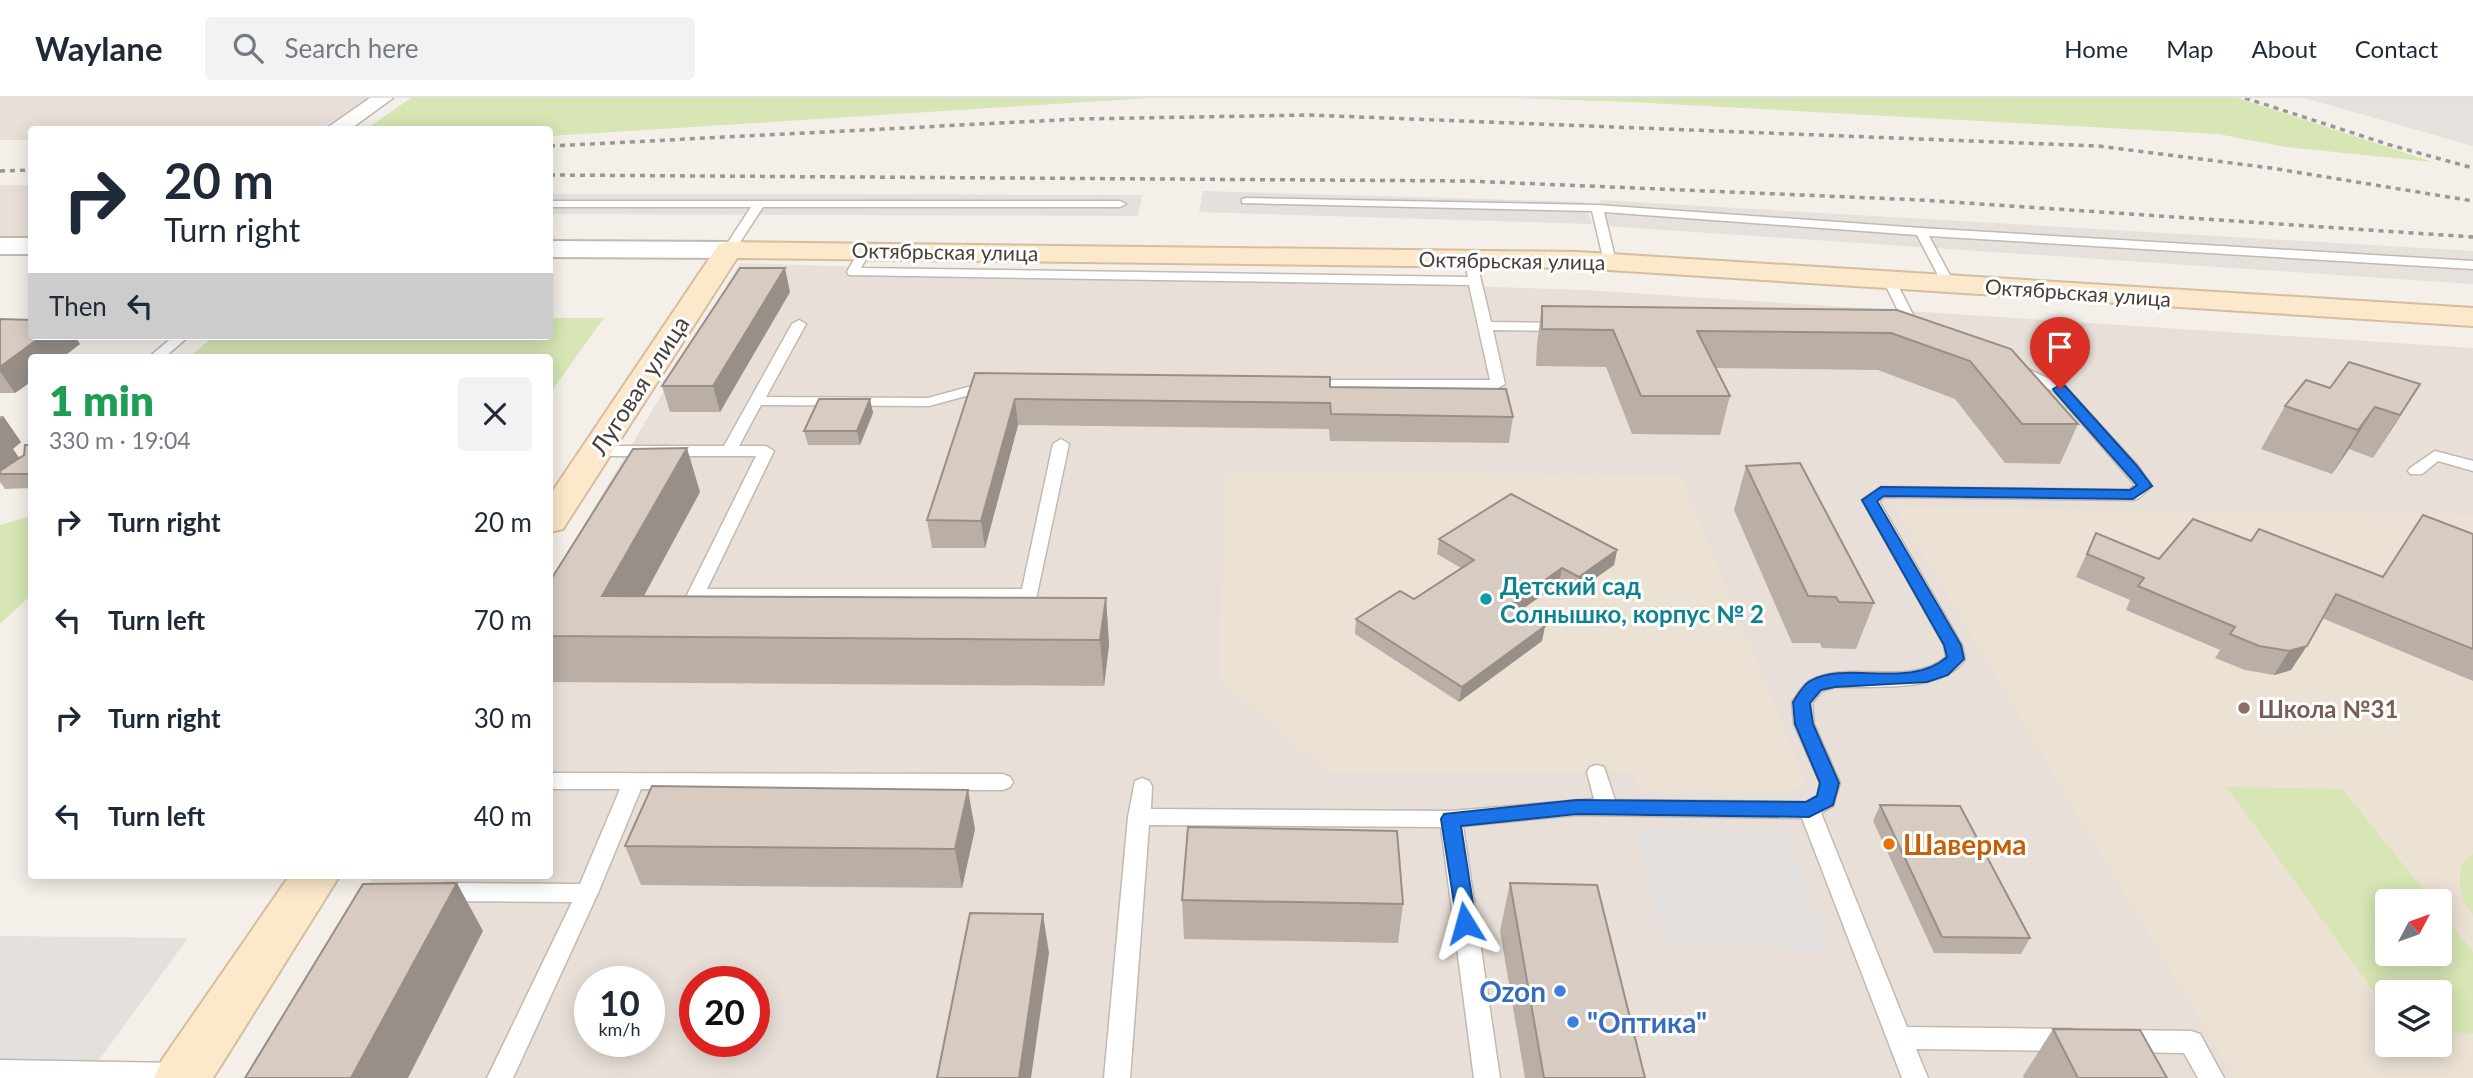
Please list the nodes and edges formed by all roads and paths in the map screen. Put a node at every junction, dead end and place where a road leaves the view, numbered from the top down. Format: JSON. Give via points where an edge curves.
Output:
{"nodes":[{"id":1,"x":383,"y":98,"type":"edge"},
{"id":2,"x":340,"y":126,"type":"edge"},
{"id":3,"x":1246,"y":201,"type":"dead end"},
{"id":4,"x":553,"y":204,"type":"edge"},
{"id":5,"x":759,"y":204,"type":"junction"},
{"id":6,"x":1120,"y":204,"type":"dead end"},
{"id":7,"x":1597,"y":208,"type":"junction"},
{"id":8,"x":1921,"y":232,"type":"junction"},
{"id":9,"x":0,"y":246,"type":"edge"},
{"id":10,"x":28,"y":246,"type":"edge"},
{"id":11,"x":553,"y":248,"type":"edge"},
{"id":12,"x":729,"y":250,"type":"junction"},
{"id":13,"x":1610,"y":262,"type":"junction"},
{"id":14,"x":2473,"y":265,"type":"edge"},
{"id":15,"x":1472,"y":270,"type":"junction"},
{"id":16,"x":1889,"y":280,"type":"junction"},
{"id":17,"x":1948,"y":283,"type":"junction"},
{"id":18,"x":2473,"y":317,"type":"edge"},
{"id":19,"x":799,"y":324,"type":"dead end"},
{"id":20,"x":1485,"y":326,"type":"junction"},
{"id":21,"x":1582,"y":327,"type":"edge"},
{"id":22,"x":1938,"y":339,"type":"edge"},
{"id":23,"x":177,"y":340,"type":"edge"},
{"id":24,"x":160,"y":354,"type":"edge"},
{"id":25,"x":1997,"y":361,"type":"edge"},
{"id":26,"x":1007,"y":380,"type":"edge"},
{"id":27,"x":1293,"y":383,"type":"edge"},
{"id":28,"x":756,"y":401,"type":"junction"},
{"id":29,"x":1061,"y":444,"type":"dead end"},
{"id":30,"x":596,"y":451,"type":"junction"},
{"id":31,"x":729,"y":451,"type":"junction"},
{"id":32,"x":2473,"y":466,"type":"edge"},
{"id":33,"x":2416,"y":471,"type":"dead end"},
{"id":34,"x":553,"y":516,"type":"edge"},
{"id":35,"x":1597,"y":772,"type":"dead end"},
{"id":36,"x":553,"y":782,"type":"edge"},
{"id":37,"x":1003,"y":782,"type":"dead end"},
{"id":38,"x":633,"y":783,"type":"junction"},
{"id":39,"x":1142,"y":786,"type":"dead end"},
{"id":40,"x":1607,"y":807,"type":"junction"},
{"id":41,"x":1809,"y":810,"type":"junction"},
{"id":42,"x":1139,"y":817,"type":"junction"},
{"id":43,"x":1451,"y":819,"type":"junction"},
{"id":44,"x":313,"y":879,"type":"edge"},
{"id":45,"x":444,"y":892,"type":"edge"},
{"id":46,"x":587,"y":893,"type":"junction"},
{"id":47,"x":1899,"y":1038,"type":"junction"},
{"id":48,"x":0,"y":1071,"type":"edge"},
{"id":49,"x":183,"y":1076,"type":"edge"},
{"id":50,"x":500,"y":1078,"type":"edge"},
{"id":51,"x":1117,"y":1078,"type":"edge"},
{"id":52,"x":1487,"y":1078,"type":"edge"},
{"id":53,"x":1915,"y":1078,"type":"edge"},
{"id":54,"x":2211,"y":1078,"type":"edge"}],
"edges":[{"from":1,"to":2,"type":"street"},
{"from":3,"to":7,"type":"lane"},
{"from":4,"to":5,"type":"lane"},
{"from":5,"to":6,"type":"lane"},
{"from":5,"to":12,"type":"lane"},
{"from":7,"to":8,"type":"lane"},
{"from":7,"to":13,"type":"lane"},
{"from":8,"to":14,"type":"lane"},
{"from":8,"to":17,"type":"lane"},
{"from":9,"to":10,"type":"street"},
{"from":11,"to":12,"type":"street","name":"Октябрьская улица"},
{"from":12,"to":15,"type":"main road","name":"Октябрьская улица","via":[[865,250]]},
{"from":12,"to":30,"type":"main road","name":"Луговая улица"},
{"from":13,"to":15,"type":"main road","name":"Октябрьская улица"},
{"from":13,"to":16,"type":"main road","name":"Октябрьская улица"},
{"from":15,"to":20,"type":"lane"},
{"from":16,"to":17,"type":"main road","name":"Октябрьская улица"},
{"from":16,"to":22,"type":"lane","via":[[1908,331]]},
{"from":17,"to":18,"type":"main road","name":"Октябрьская улица"},
{"from":19,"to":28,"type":"lane"},
{"from":20,"to":21,"type":"lane"},
{"from":20,"to":27,"type":"lane","via":[[1498,384]]},
{"from":23,"to":24,"type":"lane"},
{"from":25,"to":41,"type":"lane","via":[[2060,389],[2144,486],[2133,495],[1881,492],[1870,500],[1953,645],[1956,659],[1942,671],[1920,677],[1815,686],[1802,702],[1804,724],[1830,783],[1826,800]]},
{"from":26,"to":28,"type":"lane","via":[[929,402]]},
{"from":28,"to":31,"type":"lane"},
{"from":29,"to":31,"type":"lane","via":[[1030,595],[696,595],[766,451]]},
{"from":30,"to":31,"type":"lane"},
{"from":30,"to":34,"type":"main road","name":"Луговая улица"},
{"from":32,"to":33,"type":"lane","via":[[2435,456]]},
{"from":35,"to":40,"type":"lane"},
{"from":36,"to":38,"type":"lane"},
{"from":37,"to":38,"type":"lane"},
{"from":38,"to":46,"type":"lane"},
{"from":39,"to":42,"type":"lane"},
{"from":40,"to":41,"type":"lane"},
{"from":40,"to":43,"type":"lane"},
{"from":41,"to":47,"type":"lane"},
{"from":42,"to":43,"type":"lane"},
{"from":42,"to":51,"type":"lane"},
{"from":43,"to":52,"type":"lane"},
{"from":44,"to":49,"type":"main road"},
{"from":45,"to":46,"type":"lane"},
{"from":46,"to":50,"type":"lane"},
{"from":47,"to":53,"type":"lane"},
{"from":47,"to":54,"type":"lane","via":[[2191,1042]]},
{"from":48,"to":49,"type":"lane"}]}
